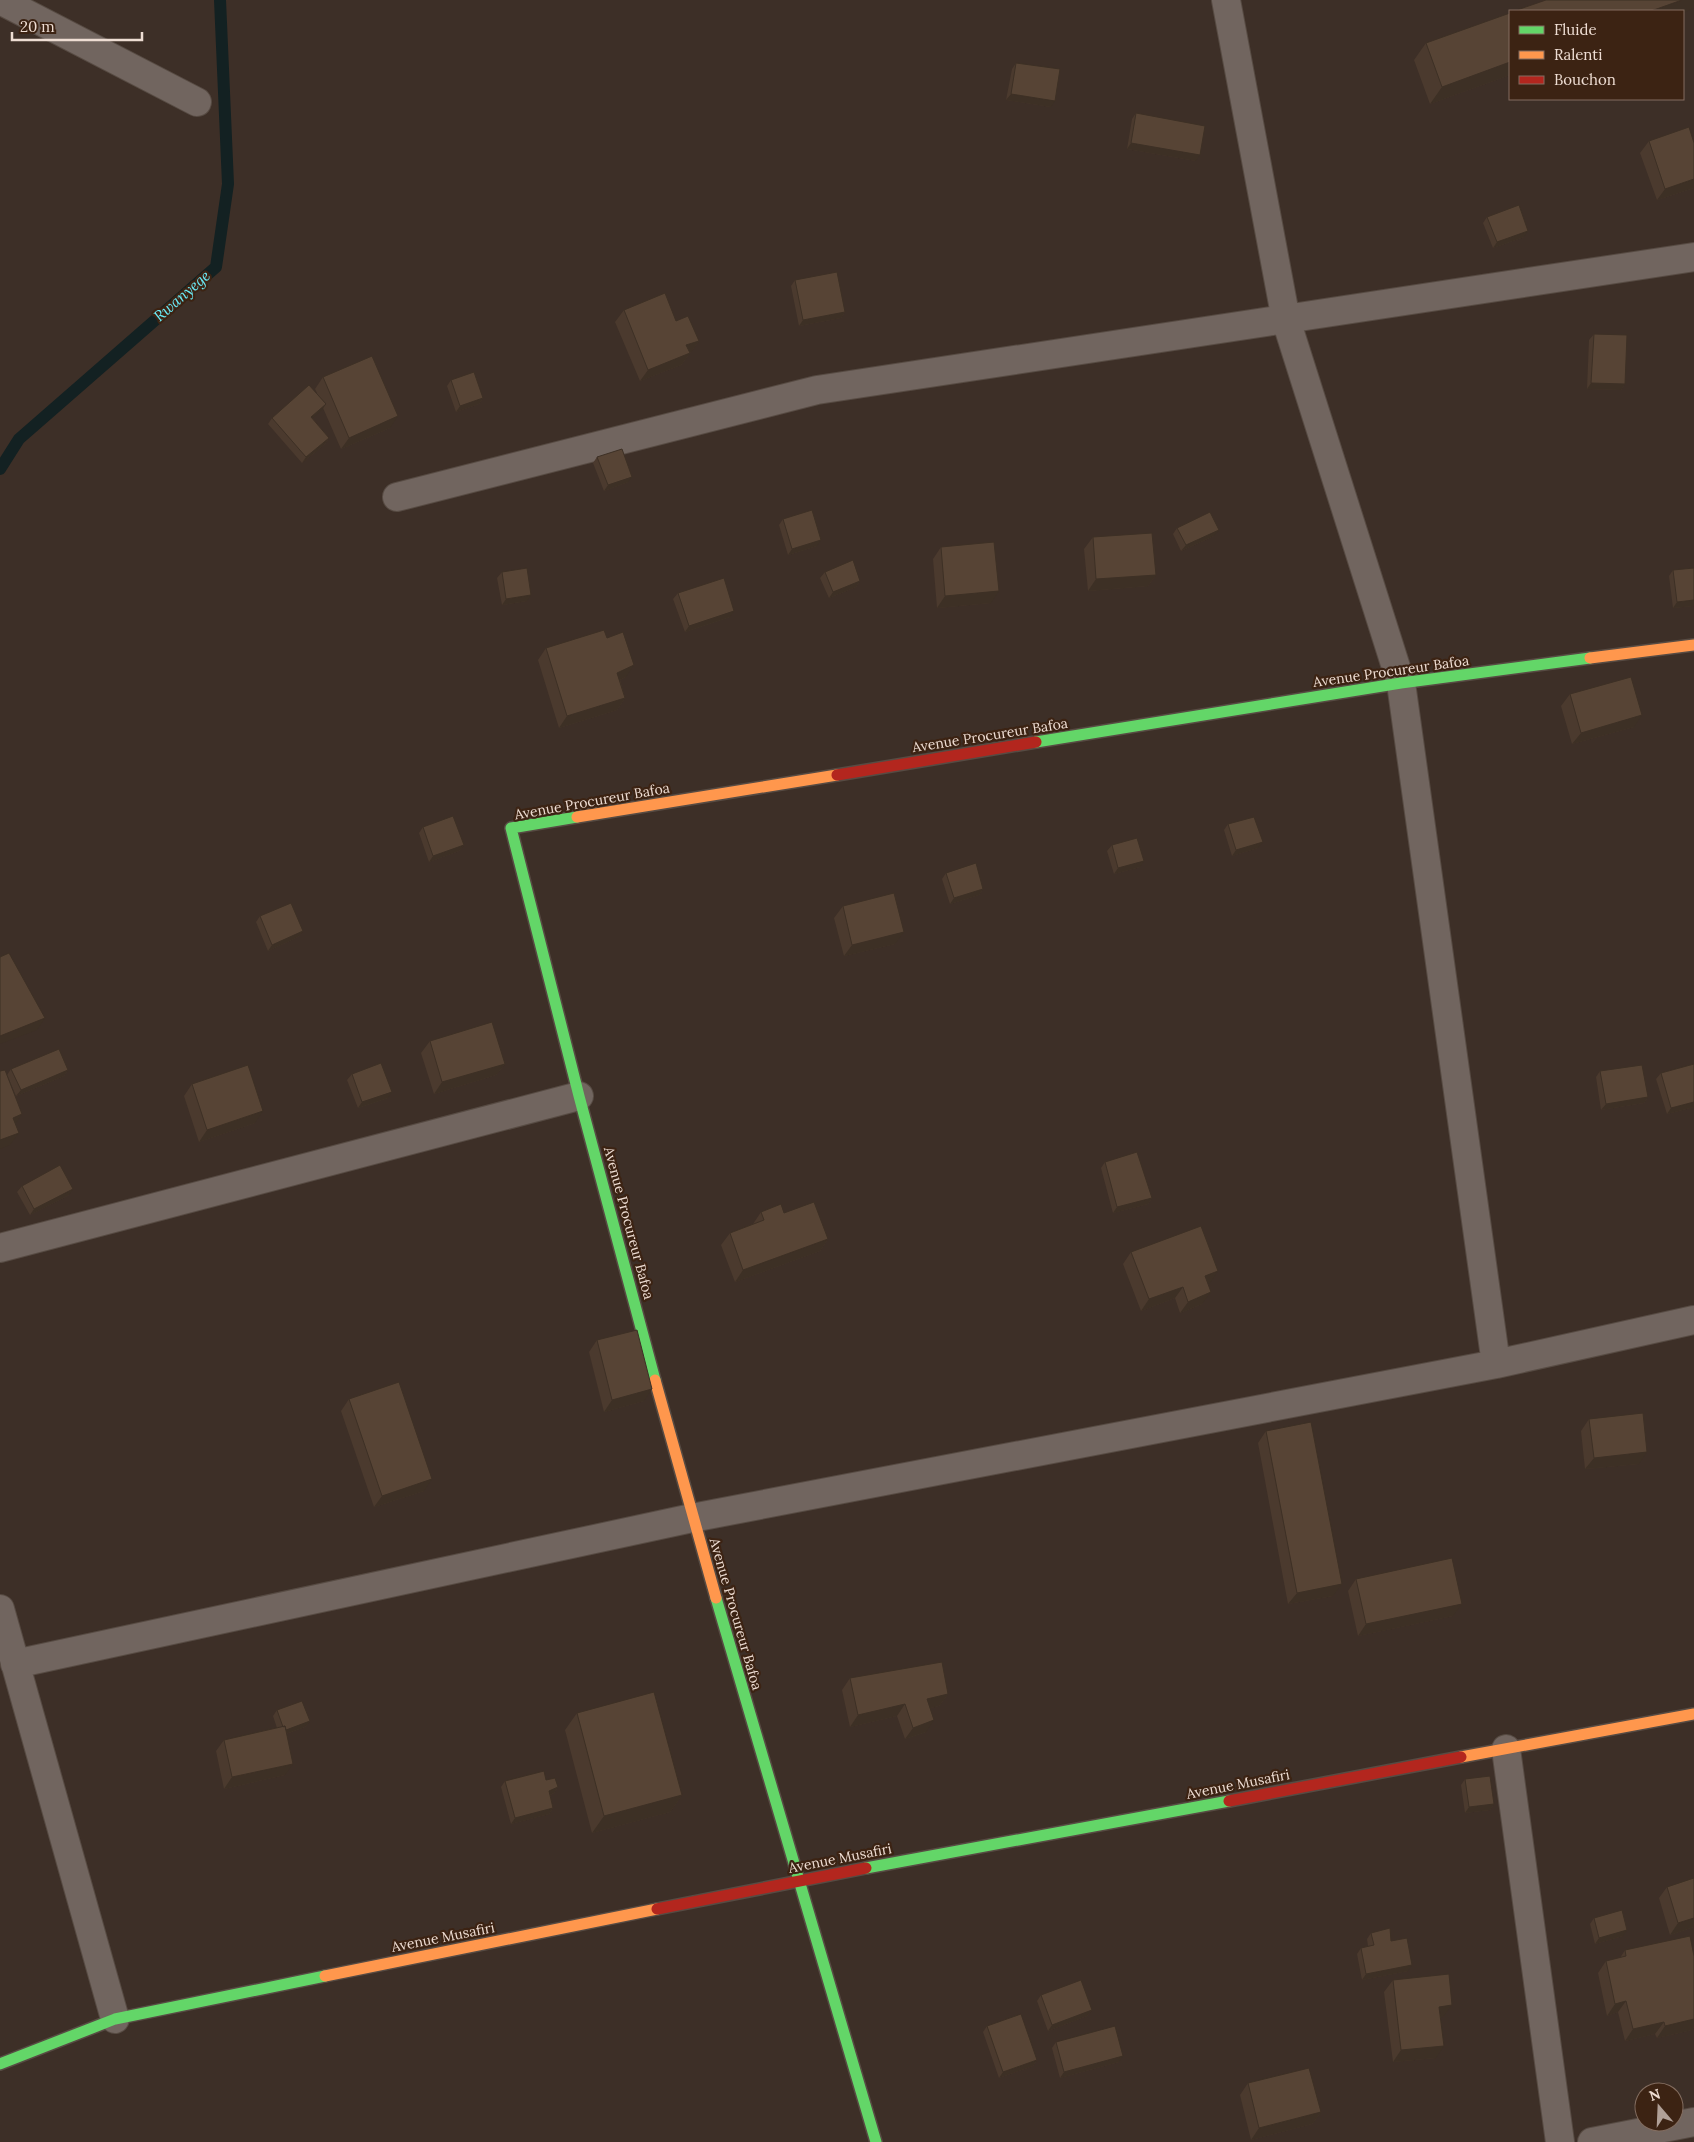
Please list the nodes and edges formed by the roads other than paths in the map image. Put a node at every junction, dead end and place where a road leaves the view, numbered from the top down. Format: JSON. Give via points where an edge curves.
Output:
{"nodes":[{"id":1,"x":0,"y":0,"type":"edge"},
{"id":2,"x":1226,"y":0,"type":"edge"},
{"id":3,"x":196,"y":102,"type":"dead end"},
{"id":4,"x":1694,"y":257,"type":"edge"},
{"id":5,"x":1286,"y":320,"type":"junction"},
{"id":6,"x":397,"y":498,"type":"dead end"},
{"id":7,"x":1694,"y":645,"type":"edge"},
{"id":8,"x":1401,"y":683,"type":"junction"},
{"id":9,"x":579,"y":1096,"type":"junction"},
{"id":10,"x":0,"y":1248,"type":"edge"},
{"id":11,"x":1694,"y":1320,"type":"edge"},
{"id":12,"x":1496,"y":1364,"type":"junction"},
{"id":13,"x":692,"y":1518,"type":"junction"},
{"id":14,"x":0,"y":1609,"type":"edge"},
{"id":15,"x":15,"y":1664,"type":"junction"},
{"id":16,"x":1694,"y":1714,"type":"edge"},
{"id":17,"x":1506,"y":1749,"type":"junction"},
{"id":18,"x":798,"y":1881,"type":"junction"},
{"id":19,"x":115,"y":2019,"type":"junction"},
{"id":20,"x":0,"y":2064,"type":"edge"},
{"id":21,"x":1694,"y":2122,"type":"edge"},
{"id":22,"x":876,"y":2142,"type":"edge"},
{"id":23,"x":1560,"y":2142,"type":"edge"},
{"id":24,"x":1592,"y":2142,"type":"edge"}],
"edges":[{"from":1,"to":3,"type":"street"},
{"from":2,"to":5,"type":"street"},
{"from":4,"to":5,"type":"street"},
{"from":5,"to":6,"type":"street","via":[[817,390]]},
{"from":5,"to":8,"type":"street"},
{"from":7,"to":8,"type":"street","name":"Avenue Procureur Bafoa"},
{"from":8,"to":9,"type":"street","name":"Avenue Procureur Bafoa","via":[[511,828]]},
{"from":8,"to":12,"type":"street"},
{"from":9,"to":10,"type":"street"},
{"from":9,"to":13,"type":"street","name":"Avenue Procureur Bafoa"},
{"from":11,"to":12,"type":"street"},
{"from":12,"to":13,"type":"street"},
{"from":13,"to":15,"type":"street"},
{"from":13,"to":18,"type":"street","name":"Avenue Procureur Bafoa"},
{"from":14,"to":15,"type":"street"},
{"from":15,"to":19,"type":"street"},
{"from":16,"to":17,"type":"street","name":"Avenue Musafiri"},
{"from":17,"to":18,"type":"street","name":"Avenue Musafiri"},
{"from":17,"to":23,"type":"street"},
{"from":18,"to":19,"type":"street","name":"Avenue Musafiri"},
{"from":18,"to":22,"type":"street","name":"Avenue Procureur Bafoa"},
{"from":19,"to":20,"type":"street","name":"Avenue Musafiri"},
{"from":21,"to":24,"type":"street"}]}
